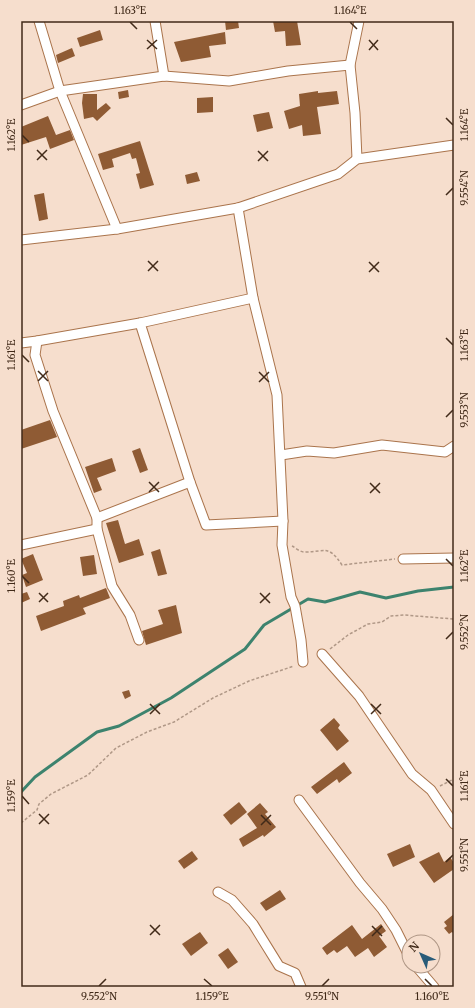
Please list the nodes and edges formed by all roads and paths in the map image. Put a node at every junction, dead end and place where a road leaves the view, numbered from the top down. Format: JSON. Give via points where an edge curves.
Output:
{"nodes":[{"id":1,"x":38,"y":21,"type":"edge"},
{"id":2,"x":155,"y":21,"type":"edge"},
{"id":3,"x":359,"y":21,"type":"edge"},
{"id":4,"x":350,"y":65,"type":"junction"},
{"id":5,"x":164,"y":76,"type":"junction"},
{"id":6,"x":60,"y":91,"type":"junction"},
{"id":7,"x":21,"y":104,"type":"edge"},
{"id":8,"x":454,"y":144,"type":"edge"},
{"id":9,"x":357,"y":159,"type":"junction"},
{"id":10,"x":238,"y":208,"type":"junction"},
{"id":11,"x":117,"y":229,"type":"junction"},
{"id":12,"x":21,"y":240,"type":"edge"},
{"id":13,"x":253,"y":298,"type":"junction"},
{"id":14,"x":140,"y":323,"type":"junction"},
{"id":15,"x":37,"y":342,"type":"junction"},
{"id":16,"x":21,"y":343,"type":"edge"},
{"id":17,"x":454,"y":446,"type":"edge"},
{"id":18,"x":281,"y":455,"type":"junction"},
{"id":19,"x":190,"y":482,"type":"junction"},
{"id":20,"x":97,"y":518,"type":"junction"},
{"id":21,"x":283,"y":521,"type":"junction"},
{"id":22,"x":97,"y":529,"type":"junction"},
{"id":23,"x":21,"y":545,"type":"edge"},
{"id":24,"x":282,"y":546,"type":"junction"},
{"id":25,"x":403,"y":558,"type":"joint"},
{"id":26,"x":454,"y":558,"type":"edge"},
{"id":27,"x":454,"y":619,"type":"edge"},
{"id":28,"x":139,"y":640,"type":"dead end"},
{"id":29,"x":322,"y":654,"type":"joint"},
{"id":30,"x":303,"y":662,"type":"joint"},
{"id":31,"x":454,"y":779,"type":"edge"},
{"id":32,"x":431,"y":790,"type":"junction"},
{"id":33,"x":299,"y":800,"type":"dead end"},
{"id":34,"x":21,"y":823,"type":"edge"},
{"id":35,"x":454,"y":824,"type":"edge"},
{"id":36,"x":218,"y":892,"type":"dead end"},
{"id":37,"x":401,"y":940,"type":"edge"},
{"id":38,"x":423,"y":974,"type":"edge"},
{"id":39,"x":301,"y":987,"type":"edge"},
{"id":40,"x":434,"y":987,"type":"edge"}],
"edges":[{"from":1,"to":6,"type":"street"},
{"from":2,"to":5,"type":"street"},
{"from":3,"to":4,"type":"street"},
{"from":4,"to":5,"type":"street","via":[[288,71],[229,81]]},
{"from":4,"to":9,"type":"street"},
{"from":5,"to":6,"type":"street"},
{"from":6,"to":7,"type":"street"},
{"from":6,"to":11,"type":"street"},
{"from":8,"to":9,"type":"street"},
{"from":9,"to":10,"type":"street","via":[[338,174]]},
{"from":10,"to":11,"type":"street"},
{"from":10,"to":13,"type":"street"},
{"from":11,"to":12,"type":"street"},
{"from":13,"to":14,"type":"street"},
{"from":13,"to":18,"type":"street","via":[[277,396]]},
{"from":14,"to":15,"type":"street"},
{"from":14,"to":19,"type":"street"},
{"from":15,"to":16,"type":"street"},
{"from":15,"to":20,"type":"street","via":[[35,355],[54,411]]},
{"from":17,"to":18,"type":"street","via":[[445,452],[382,445],[334,453],[307,452]]},
{"from":18,"to":21,"type":"street"},
{"from":19,"to":20,"type":"street"},
{"from":19,"to":21,"type":"street","via":[[206,525]]},
{"from":20,"to":22,"type":"street"},
{"from":21,"to":24,"type":"street"},
{"from":22,"to":23,"type":"street"},
{"from":22,"to":28,"type":"street","via":[[112,586],[130,615]]},
{"from":24,"to":25,"type":"path","via":[[293,546],[305,553],[323,549],[338,558],[342,564]]},
{"from":24,"to":30,"type":"street","via":[[291,597],[295,606]]},
{"from":25,"to":26,"type":"street"},
{"from":27,"to":29,"type":"path","via":[[391,616],[348,635],[338,645]]},
{"from":29,"to":32,"type":"street","via":[[359,696],[412,774]]},
{"from":30,"to":34,"type":"path","via":[[249,681],[213,698],[174,722],[116,748],[88,775],[51,794]]},
{"from":31,"to":32,"type":"path"},
{"from":32,"to":35,"type":"street"},
{"from":33,"to":37,"type":"street","via":[[382,909]]},
{"from":36,"to":39,"type":"street","via":[[232,900],[253,924],[279,966],[295,973]]},
{"from":38,"to":40,"type":"street"}]}
